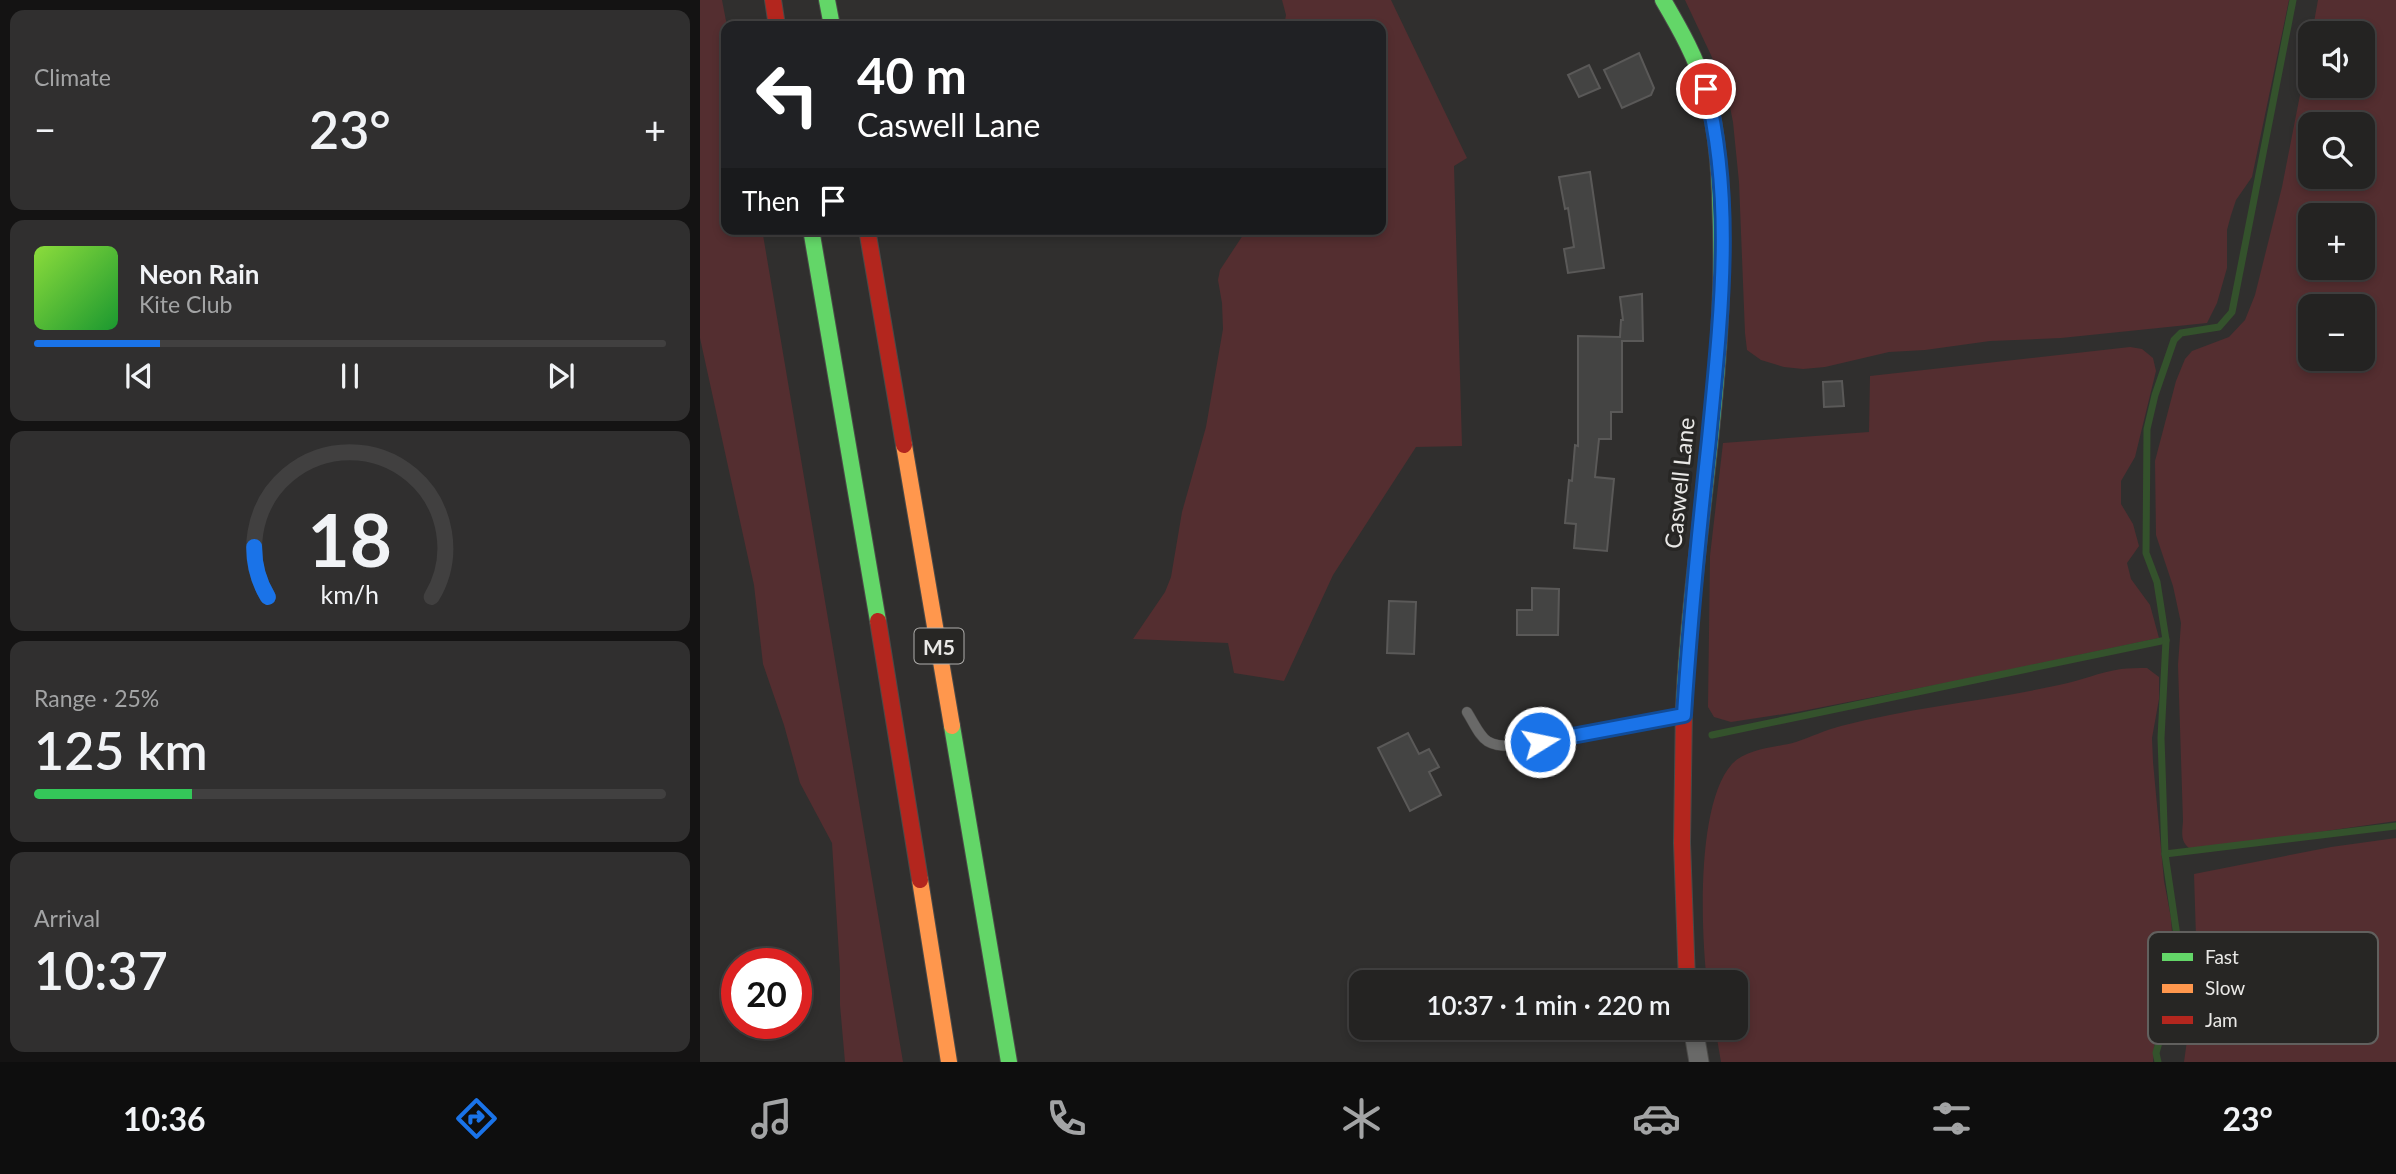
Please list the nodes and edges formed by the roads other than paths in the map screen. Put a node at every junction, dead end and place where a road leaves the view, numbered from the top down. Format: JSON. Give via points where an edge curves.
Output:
{"nodes":[{"id":1,"x":773,"y":0,"type":"edge"},
{"id":2,"x":827,"y":0,"type":"edge"},
{"id":3,"x":1663,"y":0,"type":"edge"},
{"id":4,"x":776,"y":21,"type":"edge"},
{"id":5,"x":831,"y":21,"type":"edge"},
{"id":6,"x":812,"y":235,"type":"edge"},
{"id":7,"x":868,"y":235,"type":"edge"},
{"id":8,"x":1467,"y":712,"type":"dead end"},
{"id":9,"x":1684,"y":715,"type":"junction"},
{"id":10,"x":1686,"y":970,"type":"edge"},
{"id":11,"x":1695,"y":1040,"type":"edge"},
{"id":12,"x":949,"y":1062,"type":"edge"},
{"id":13,"x":1009,"y":1062,"type":"edge"},
{"id":14,"x":1699,"y":1062,"type":"edge"}],
"edges":[{"from":1,"to":4,"type":"main road"},
{"from":2,"to":5,"type":"main road"},
{"from":3,"to":9,"type":"main road","name":"Caswell Lane","via":[[1693,58],[1712,112],[1723,265]]},
{"from":6,"to":12,"type":"main road","number":"M5"},
{"from":7,"to":13,"type":"main road","number":"M5"},
{"from":8,"to":9,"type":"lane","via":[[1486,741],[1497,747]]},
{"from":9,"to":10,"type":"main road","name":"Caswell Lane"},
{"from":11,"to":14,"type":"street"}]}
